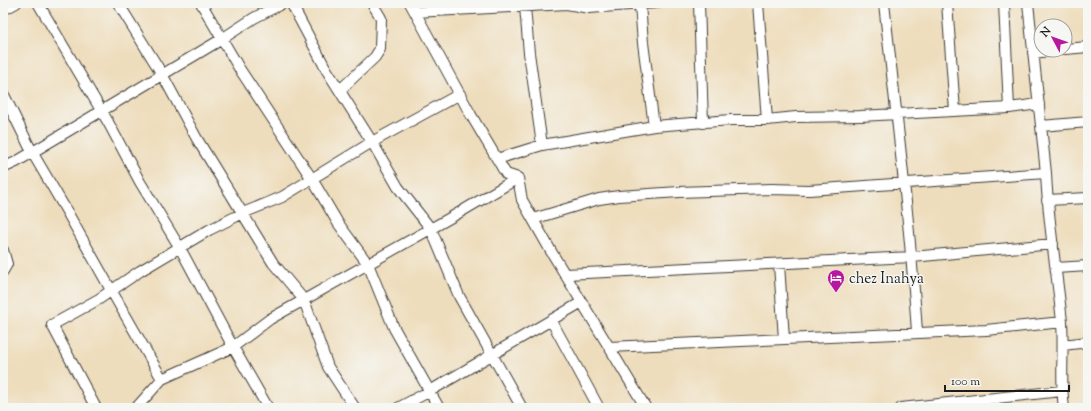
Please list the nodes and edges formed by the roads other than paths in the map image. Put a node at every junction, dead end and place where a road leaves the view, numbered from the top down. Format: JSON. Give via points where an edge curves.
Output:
{"nodes":[{"id":1,"x":16,"y":3,"type":"edge"},
{"id":2,"x":38,"y":3,"type":"edge"},
{"id":3,"x":118,"y":3,"type":"edge"},
{"id":4,"x":201,"y":3,"type":"edge"},
{"id":5,"x":283,"y":3,"type":"edge"},
{"id":6,"x":291,"y":3,"type":"edge"},
{"id":7,"x":372,"y":3,"type":"edge"},
{"id":8,"x":410,"y":3,"type":"edge"},
{"id":9,"x":656,"y":3,"type":"edge"},
{"id":10,"x":699,"y":3,"type":"edge"},
{"id":11,"x":758,"y":3,"type":"edge"},
{"id":12,"x":884,"y":3,"type":"edge"},
{"id":13,"x":947,"y":3,"type":"edge"},
{"id":14,"x":1004,"y":3,"type":"edge"},
{"id":15,"x":1028,"y":3,"type":"edge"},
{"id":16,"x":640,"y":4,"type":"junction"},
{"id":17,"x":604,"y":5,"type":"edge"},
{"id":18,"x":525,"y":7,"type":"junction"},
{"id":19,"x":3,"y":10,"type":"edge"},
{"id":20,"x":415,"y":12,"type":"junction"},
{"id":21,"x":222,"y":39,"type":"junction"},
{"id":22,"x":1088,"y":47,"type":"edge"},
{"id":23,"x":1073,"y":48,"type":"edge"},
{"id":24,"x":1033,"y":53,"type":"edge"},
{"id":25,"x":1034,"y":58,"type":"edge"},
{"id":26,"x":162,"y":74,"type":"junction"},
{"id":27,"x":340,"y":90,"type":"junction"},
{"id":28,"x":3,"y":93,"type":"edge"},
{"id":29,"x":460,"y":94,"type":"junction"},
{"id":30,"x":1039,"y":104,"type":"junction"},
{"id":31,"x":1009,"y":108,"type":"junction"},
{"id":32,"x":101,"y":110,"type":"junction"},
{"id":33,"x":955,"y":111,"type":"junction"},
{"id":34,"x":896,"y":113,"type":"junction"},
{"id":35,"x":767,"y":120,"type":"junction"},
{"id":36,"x":1088,"y":122,"type":"edge"},
{"id":37,"x":703,"y":123,"type":"junction"},
{"id":38,"x":654,"y":126,"type":"junction"},
{"id":39,"x":1041,"y":126,"type":"junction"},
{"id":40,"x":372,"y":142,"type":"junction"},
{"id":41,"x":542,"y":145,"type":"junction"},
{"id":42,"x":32,"y":152,"type":"junction"},
{"id":43,"x":498,"y":159,"type":"junction"},
{"id":44,"x":3,"y":168,"type":"edge"},
{"id":45,"x":1046,"y":173,"type":"junction"},
{"id":46,"x":518,"y":178,"type":"junction"},
{"id":47,"x":312,"y":179,"type":"junction"},
{"id":48,"x":905,"y":184,"type":"junction"},
{"id":49,"x":1088,"y":198,"type":"edge"},
{"id":50,"x":1047,"y":200,"type":"junction"},
{"id":51,"x":243,"y":213,"type":"junction"},
{"id":52,"x":533,"y":219,"type":"junction"},
{"id":53,"x":431,"y":229,"type":"junction"},
{"id":54,"x":1053,"y":244,"type":"junction"},
{"id":55,"x":180,"y":248,"type":"junction"},
{"id":56,"x":3,"y":250,"type":"edge"},
{"id":57,"x":912,"y":257,"type":"junction"},
{"id":58,"x":368,"y":264,"type":"junction"},
{"id":59,"x":779,"y":264,"type":"junction"},
{"id":60,"x":1088,"y":266,"type":"edge"},
{"id":61,"x":1056,"y":268,"type":"junction"},
{"id":62,"x":3,"y":271,"type":"edge"},
{"id":63,"x":566,"y":274,"type":"junction"},
{"id":64,"x":110,"y":290,"type":"junction"},
{"id":65,"x":304,"y":300,"type":"junction"},
{"id":66,"x":582,"y":302,"type":"junction"},
{"id":67,"x":552,"y":320,"type":"junction"},
{"id":68,"x":1062,"y":322,"type":"junction"},
{"id":69,"x":917,"y":332,"type":"junction"},
{"id":70,"x":784,"y":340,"type":"junction"},
{"id":71,"x":1088,"y":342,"type":"edge"},
{"id":72,"x":1063,"y":345,"type":"junction"},
{"id":73,"x":609,"y":347,"type":"junction"},
{"id":74,"x":233,"y":348,"type":"junction"},
{"id":75,"x":492,"y":354,"type":"junction"},
{"id":76,"x":162,"y":379,"type":"junction"},
{"id":77,"x":430,"y":391,"type":"junction"},
{"id":78,"x":1062,"y":391,"type":"junction"},
{"id":79,"x":96,"y":408,"type":"edge"},
{"id":80,"x":136,"y":408,"type":"edge"},
{"id":81,"x":268,"y":408,"type":"edge"},
{"id":82,"x":355,"y":408,"type":"edge"},
{"id":83,"x":398,"y":408,"type":"edge"},
{"id":84,"x":439,"y":408,"type":"edge"},
{"id":85,"x":522,"y":408,"type":"edge"},
{"id":86,"x":600,"y":408,"type":"edge"},
{"id":87,"x":646,"y":408,"type":"edge"},
{"id":88,"x":901,"y":408,"type":"edge"},
{"id":89,"x":1064,"y":408,"type":"edge"}],
"edges":[{"from":1,"to":19,"type":"street"},
{"from":2,"to":32,"type":"street"},
{"from":3,"to":26,"type":"street"},
{"from":4,"to":21,"type":"street"},
{"from":5,"to":21,"type":"street"},
{"from":6,"to":27,"type":"street"},
{"from":7,"to":27,"type":"street","via":[[381,18],[380,49],[375,58]]},
{"from":8,"to":20,"type":"street"},
{"from":9,"to":16,"type":"street"},
{"from":10,"to":37,"type":"street"},
{"from":11,"to":35,"type":"street"},
{"from":12,"to":34,"type":"street"},
{"from":13,"to":33,"type":"street"},
{"from":14,"to":31,"type":"street"},
{"from":15,"to":24,"type":"street"},
{"from":16,"to":17,"type":"street"},
{"from":16,"to":38,"type":"street"},
{"from":17,"to":18,"type":"street","via":[[589,8],[567,4]]},
{"from":18,"to":20,"type":"street"},
{"from":18,"to":41,"type":"street"},
{"from":20,"to":29,"type":"street"},
{"from":21,"to":26,"type":"street"},
{"from":21,"to":47,"type":"street"},
{"from":22,"to":23,"type":"street"},
{"from":25,"to":30,"type":"street"},
{"from":26,"to":32,"type":"street"},
{"from":26,"to":51,"type":"street"},
{"from":27,"to":40,"type":"street"},
{"from":28,"to":42,"type":"street"},
{"from":29,"to":40,"type":"street"},
{"from":29,"to":43,"type":"street"},
{"from":30,"to":31,"type":"street"},
{"from":30,"to":39,"type":"street"},
{"from":31,"to":33,"type":"street"},
{"from":32,"to":42,"type":"street"},
{"from":32,"to":55,"type":"street"},
{"from":33,"to":34,"type":"street"},
{"from":34,"to":35,"type":"street"},
{"from":34,"to":48,"type":"street"},
{"from":35,"to":37,"type":"street"},
{"from":36,"to":39,"type":"street"},
{"from":37,"to":38,"type":"street"},
{"from":38,"to":41,"type":"street"},
{"from":39,"to":45,"type":"street"},
{"from":40,"to":47,"type":"street"},
{"from":40,"to":53,"type":"street","via":[[398,187]]},
{"from":41,"to":43,"type":"street"},
{"from":42,"to":44,"type":"street"},
{"from":42,"to":64,"type":"street"},
{"from":43,"to":46,"type":"street","via":[[506,174]]},
{"from":45,"to":48,"type":"street"},
{"from":45,"to":50,"type":"street"},
{"from":46,"to":52,"type":"street","via":[[522,200]]},
{"from":46,"to":53,"type":"street"},
{"from":47,"to":51,"type":"street","via":[[282,197]]},
{"from":47,"to":58,"type":"street","via":[[338,223]]},
{"from":48,"to":52,"type":"street","via":[[619,196],[598,199]]},
{"from":48,"to":57,"type":"street"},
{"from":49,"to":50,"type":"street"},
{"from":50,"to":54,"type":"street"},
{"from":51,"to":55,"type":"street"},
{"from":51,"to":65,"type":"street","via":[[273,263]]},
{"from":52,"to":63,"type":"street"},
{"from":53,"to":58,"type":"street"},
{"from":53,"to":75,"type":"street","via":[[459,296]]},
{"from":54,"to":57,"type":"street"},
{"from":54,"to":61,"type":"street"},
{"from":55,"to":64,"type":"street"},
{"from":55,"to":74,"type":"street"},
{"from":56,"to":62,"type":"street","via":[[7,264]]},
{"from":57,"to":59,"type":"street"},
{"from":57,"to":69,"type":"street"},
{"from":58,"to":65,"type":"street"},
{"from":58,"to":77,"type":"street","via":[[394,328]]},
{"from":59,"to":63,"type":"street"},
{"from":59,"to":70,"type":"street"},
{"from":60,"to":61,"type":"street"},
{"from":61,"to":68,"type":"street"},
{"from":63,"to":66,"type":"street"},
{"from":64,"to":76,"type":"street"},
{"from":64,"to":79,"type":"street","via":[[99,299],[52,325]]},
{"from":65,"to":74,"type":"street","via":[[270,319]]},
{"from":65,"to":82,"type":"street","via":[[328,367]]},
{"from":66,"to":67,"type":"street"},
{"from":66,"to":73,"type":"street"},
{"from":67,"to":75,"type":"street"},
{"from":67,"to":86,"type":"street"},
{"from":68,"to":69,"type":"street","via":[[986,330]]},
{"from":68,"to":72,"type":"street"},
{"from":69,"to":70,"type":"street"},
{"from":70,"to":73,"type":"street"},
{"from":71,"to":72,"type":"street"},
{"from":72,"to":78,"type":"street"},
{"from":73,"to":87,"type":"street"},
{"from":74,"to":76,"type":"street"},
{"from":74,"to":81,"type":"street"},
{"from":75,"to":77,"type":"street"},
{"from":75,"to":85,"type":"street"},
{"from":76,"to":80,"type":"street"},
{"from":77,"to":83,"type":"street"},
{"from":77,"to":84,"type":"street"},
{"from":78,"to":88,"type":"street"},
{"from":78,"to":89,"type":"street"}]}
